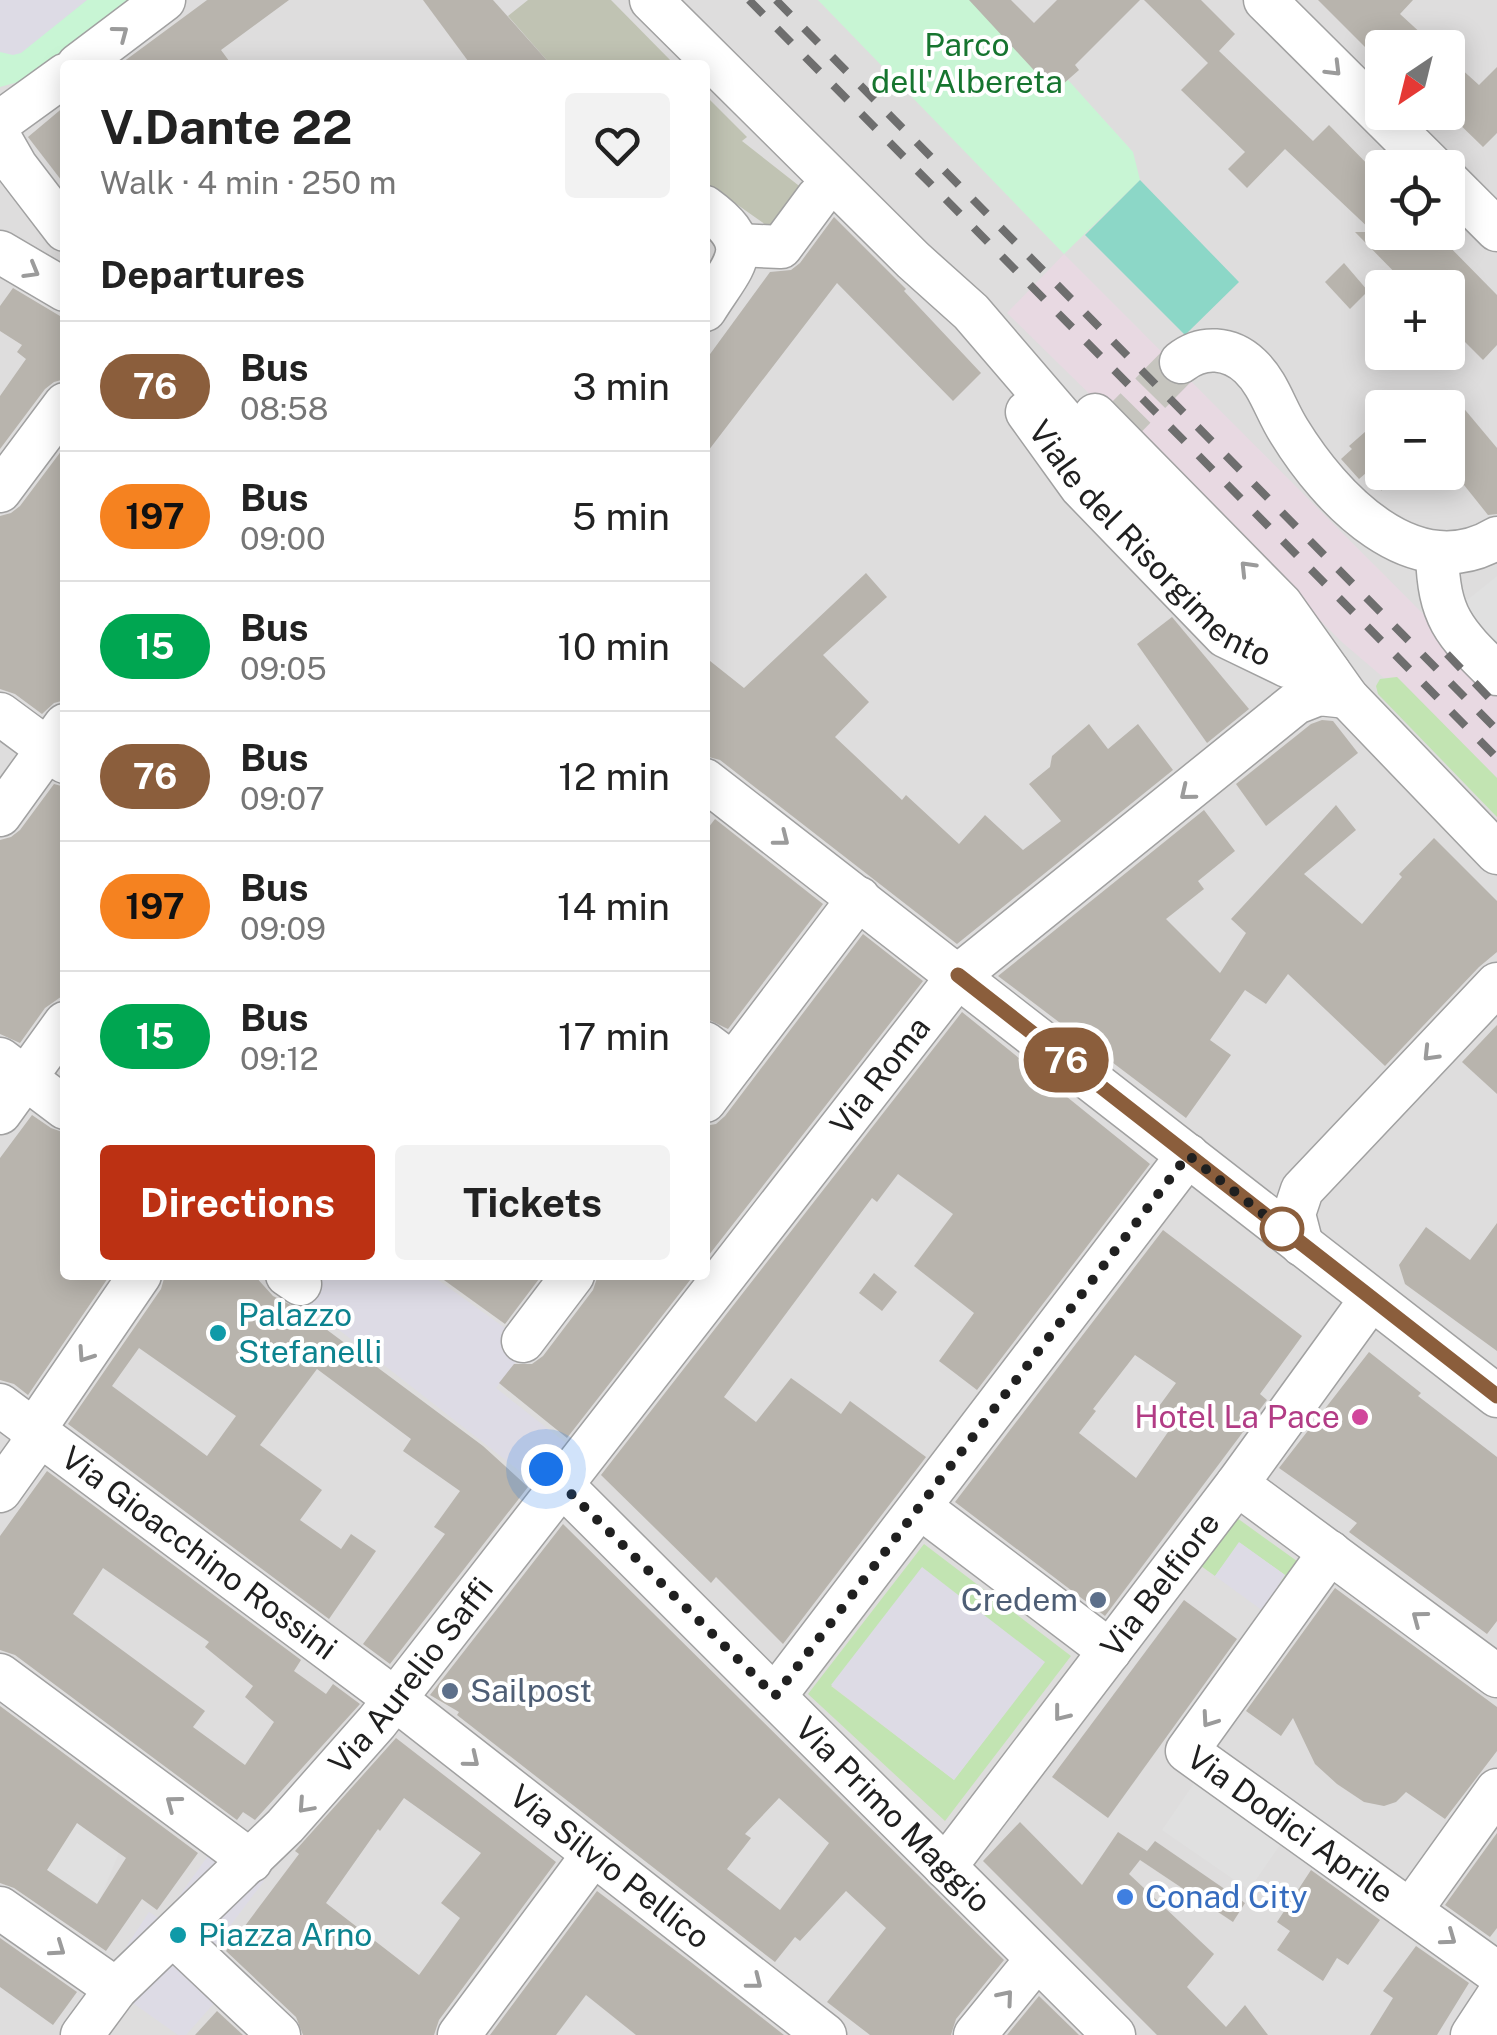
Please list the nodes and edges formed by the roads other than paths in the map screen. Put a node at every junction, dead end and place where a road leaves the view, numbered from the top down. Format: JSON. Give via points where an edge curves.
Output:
{"nodes":[{"id":1,"x":164,"y":0,"type":"edge"},
{"id":2,"x":651,"y":0,"type":"edge"},
{"id":3,"x":1265,"y":0,"type":"edge"},
{"id":4,"x":85,"y":60,"type":"edge"},
{"id":5,"x":60,"y":78,"type":"edge"},
{"id":6,"x":5,"y":119,"type":"edge"},
{"id":7,"x":1416,"y":150,"type":"edge"},
{"id":8,"x":0,"y":176,"type":"edge"},
{"id":9,"x":818,"y":197,"type":"dead end"},
{"id":10,"x":1465,"y":198,"type":"edge"},
{"id":11,"x":710,"y":211,"type":"edge"},
{"id":12,"x":55,"y":218,"type":"edge"},
{"id":13,"x":1497,"y":230,"type":"edge"},
{"id":14,"x":738,"y":244,"type":"junction"},
{"id":15,"x":0,"y":252,"type":"edge"},
{"id":16,"x":913,"y":260,"type":"junction"},
{"id":17,"x":60,"y":287,"type":"edge"},
{"id":18,"x":710,"y":302,"type":"edge"},
{"id":19,"x":1188,"y":370,"type":"dead end"},
{"id":20,"x":60,"y":411,"type":"edge"},
{"id":21,"x":0,"y":491,"type":"edge"},
{"id":22,"x":1497,"y":538,"type":"edge"},
{"id":23,"x":1437,"y":554,"type":"junction"},
{"id":24,"x":1225,"y":636,"type":"junction"},
{"id":25,"x":1497,"y":674,"type":"edge"},
{"id":26,"x":1338,"y":684,"type":"junction"},
{"id":27,"x":0,"y":714,"type":"edge"},
{"id":28,"x":1264,"y":732,"type":"junction"},
{"id":29,"x":59,"y":746,"type":"edge"},
{"id":30,"x":710,"y":792,"type":"edge"},
{"id":31,"x":0,"y":815,"type":"edge"},
{"id":32,"x":1497,"y":852,"type":"edge"},
{"id":33,"x":859,"y":898,"type":"junction"},
{"id":34,"x":958,"y":975,"type":"junction"},
{"id":35,"x":1497,"y":984,"type":"edge"},
{"id":36,"x":60,"y":1027,"type":"edge"},
{"id":37,"x":719,"y":1053,"type":"edge"},
{"id":38,"x":13,"y":1068,"type":"edge"},
{"id":39,"x":710,"y":1084,"type":"edge"},
{"id":40,"x":60,"y":1104,"type":"edge"},
{"id":41,"x":0,"y":1113,"type":"edge"},
{"id":42,"x":1188,"y":1155,"type":"junction"},
{"id":43,"x":1302,"y":1245,"type":"junction"},
{"id":44,"x":136,"y":1280,"type":"edge"},
{"id":45,"x":569,"y":1280,"type":"edge"},
{"id":46,"x":1371,"y":1299,"type":"junction"},
{"id":47,"x":522,"y":1342,"type":"dead end"},
{"id":48,"x":1497,"y":1396,"type":"edge"},
{"id":49,"x":17,"y":1418,"type":"edge"},
{"id":50,"x":554,"y":1477,"type":"junction"},
{"id":51,"x":1236,"y":1484,"type":"junction"},
{"id":52,"x":0,"y":1491,"type":"edge"},
{"id":53,"x":921,"y":1508,"type":"junction"},
{"id":54,"x":1330,"y":1552,"type":"junction"},
{"id":55,"x":1110,"y":1651,"type":"junction"},
{"id":56,"x":0,"y":1675,"type":"edge"},
{"id":57,"x":1497,"y":1676,"type":"edge"},
{"id":58,"x":775,"y":1696,"type":"junction"},
{"id":59,"x":396,"y":1699,"type":"junction"},
{"id":60,"x":1497,"y":1790,"type":"edge"},
{"id":61,"x":592,"y":1856,"type":"junction"},
{"id":62,"x":251,"y":1861,"type":"junction"},
{"id":63,"x":945,"y":1867,"type":"junction"},
{"id":64,"x":0,"y":1908,"type":"edge"},
{"id":65,"x":1411,"y":1910,"type":"junction"},
{"id":66,"x":173,"y":1935,"type":"junction"},
{"id":67,"x":1037,"y":1959,"type":"junction"},
{"id":68,"x":1497,"y":1973,"type":"edge"},
{"id":69,"x":116,"y":1989,"type":"junction"},
{"id":70,"x":1497,"y":1997,"type":"edge"},
{"id":71,"x":82,"y":2035,"type":"edge"},
{"id":72,"x":279,"y":2035,"type":"edge"},
{"id":73,"x":459,"y":2035,"type":"edge"},
{"id":74,"x":825,"y":2035,"type":"edge"},
{"id":75,"x":975,"y":2035,"type":"edge"},
{"id":76,"x":1114,"y":2035,"type":"edge"},
{"id":77,"x":1472,"y":2035,"type":"edge"}],
"edges":[{"from":4,"to":1,"type":"street","one_way":true},
{"from":2,"to":16,"type":"street","name":"Viale del Risorgimento"},
{"from":3,"to":7,"type":"street","one_way":true},
{"from":5,"to":6,"type":"street"},
{"from":6,"to":12,"type":"street"},
{"from":8,"to":12,"type":"street"},
{"from":9,"to":14,"type":"street","via":[[781,247]]},
{"from":10,"to":13,"type":"street"},
{"from":11,"to":14,"type":"street","via":[[730,226]]},
{"from":14,"to":18,"type":"street"},
{"from":15,"to":17,"type":"street","one_way":true},
{"from":16,"to":24,"type":"street","name":"Viale del Risorgimento","via":[[1070,475]]},
{"from":16,"to":26,"type":"street","name":"Viale del Risorgimento","via":[[972,312],[1074,432],[1117,460],[1250,614]]},
{"from":26,"to":16,"type":"street","name":"Viale del Risorgimento","one_way":true,"via":[[1268,590],[1006,326],[959,285]]},
{"from":19,"to":23,"type":"street","via":[[1224,377],[1287,428],[1361,516],[1397,540]]},
{"from":20,"to":21,"type":"street"},
{"from":22,"to":23,"type":"street","via":[[1474,550]]},
{"from":23,"to":25,"type":"street","via":[[1442,605]]},
{"from":24,"to":26,"type":"street","name":"Viale del Risorgimento"},
{"from":24,"to":28,"type":"street","via":[[1266,683]]},
{"from":26,"to":28,"type":"street","name":"Via Roma","via":[[1296,703]]},
{"from":26,"to":32,"type":"street"},
{"from":27,"to":29,"type":"street"},
{"from":28,"to":34,"type":"street","name":"Via Roma","one_way":true},
{"from":29,"to":31,"type":"street"},
{"from":30,"to":33,"type":"street","one_way":true},
{"from":33,"to":34,"type":"street"},
{"from":33,"to":37,"type":"street"},
{"from":34,"to":42,"type":"street"},
{"from":34,"to":50,"type":"street","name":"Via Roma"},
{"from":35,"to":43,"type":"street","one_way":true,"via":[[1308,1182],[1294,1214]]},
{"from":36,"to":38,"type":"street"},
{"from":37,"to":39,"type":"street"},
{"from":38,"to":40,"type":"street"},
{"from":38,"to":41,"type":"street"},
{"from":42,"to":43,"type":"street"},
{"from":42,"to":53,"type":"street"},
{"from":43,"to":46,"type":"street"},
{"from":44,"to":49,"type":"street","one_way":true},
{"from":45,"to":47,"type":"street"},
{"from":46,"to":48,"type":"street"},
{"from":46,"to":51,"type":"street","name":"Via Belfiore"},
{"from":49,"to":52,"type":"street","via":[[30,1449]]},
{"from":49,"to":59,"type":"street","name":"Via Gioacchino Rossini"},
{"from":50,"to":58,"type":"street","name":"Via Primo Maggio"},
{"from":50,"to":59,"type":"street","name":"Via Aurelio Saffi"},
{"from":51,"to":54,"type":"street"},
{"from":51,"to":55,"type":"street","name":"Via Belfiore"},
{"from":53,"to":55,"type":"street"},
{"from":53,"to":58,"type":"street"},
{"from":57,"to":54,"type":"street","one_way":true},
{"from":54,"to":65,"type":"street","name":"Via Dodici Aprile","one_way":true,"via":[[1187,1751]]},
{"from":55,"to":63,"type":"street","name":"Via Belfiore","one_way":true},
{"from":62,"to":56,"type":"street","one_way":true},
{"from":58,"to":63,"type":"street","name":"Via Primo Maggio"},
{"from":59,"to":61,"type":"street","name":"Via Silvio Pellico","one_way":true},
{"from":59,"to":62,"type":"street","name":"Via Aurelio Saffi","one_way":true},
{"from":60,"to":65,"type":"street"},
{"from":61,"to":73,"type":"street"},
{"from":61,"to":74,"type":"street","name":"Via Silvio Pellico","one_way":true},
{"from":62,"to":66,"type":"street"},
{"from":63,"to":67,"type":"street","name":"Via Primo Maggio"},
{"from":64,"to":69,"type":"street","one_way":true},
{"from":65,"to":68,"type":"street","name":"Via Dodici Aprile","one_way":true},
{"from":66,"to":69,"type":"street"},
{"from":66,"to":72,"type":"street"},
{"from":75,"to":67,"type":"street","one_way":true},
{"from":67,"to":76,"type":"street","name":"Via Primo Maggio"},
{"from":69,"to":71,"type":"street"},
{"from":70,"to":77,"type":"street"}]}
